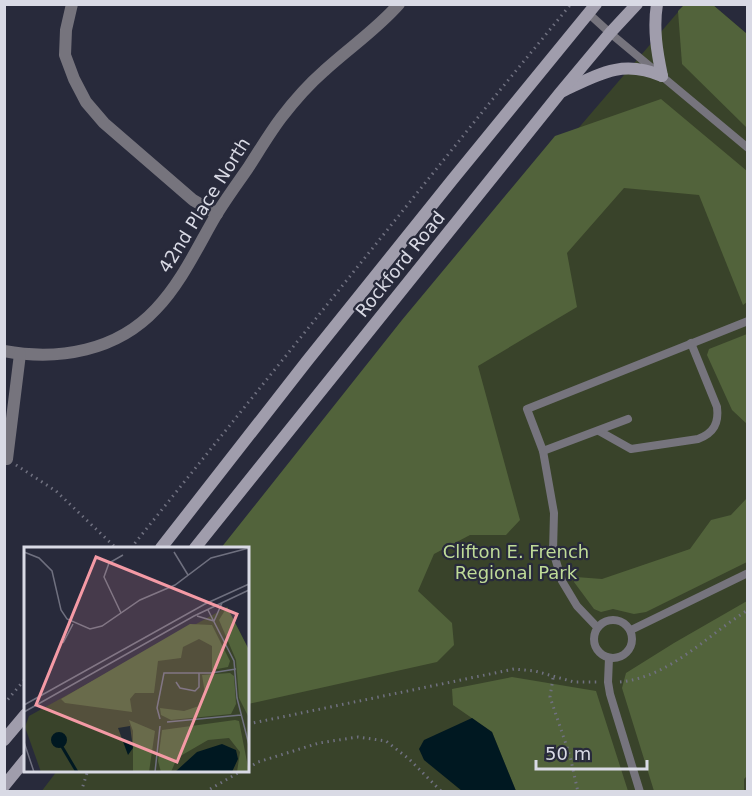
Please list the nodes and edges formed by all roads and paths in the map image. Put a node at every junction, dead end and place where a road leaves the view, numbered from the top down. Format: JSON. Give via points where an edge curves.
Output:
{"nodes":[{"id":1,"x":72,"y":4,"type":"edge"},
{"id":2,"x":399,"y":4,"type":"edge"},
{"id":3,"x":571,"y":4,"type":"edge"},
{"id":4,"x":637,"y":4,"type":"edge"},
{"id":5,"x":657,"y":4,"type":"edge"},
{"id":6,"x":592,"y":9,"type":"edge"},
{"id":7,"x":610,"y":33,"type":"junction"},
{"id":8,"x":662,"y":76,"type":"junction"},
{"id":9,"x":560,"y":93,"type":"junction"},
{"id":10,"x":747,"y":148,"type":"edge"},
{"id":11,"x":218,"y":214,"type":"junction"},
{"id":12,"x":747,"y":321,"type":"edge"},
{"id":13,"x":691,"y":343,"type":"junction"},
{"id":14,"x":4,"y":351,"type":"edge"},
{"id":15,"x":20,"y":354,"type":"junction"},
{"id":16,"x":628,"y":419,"type":"dead end"},
{"id":17,"x":598,"y":431,"type":"junction"},
{"id":18,"x":543,"y":451,"type":"junction"},
{"id":19,"x":7,"y":459,"type":"joint"},
{"id":20,"x":114,"y":547,"type":"edge"},
{"id":21,"x":133,"y":547,"type":"edge"},
{"id":22,"x":163,"y":547,"type":"edge"},
{"id":23,"x":197,"y":547,"type":"edge"},
{"id":24,"x":747,"y":573,"type":"edge"},
{"id":25,"x":747,"y":610,"type":"edge"},
{"id":26,"x":597,"y":627,"type":"junction"},
{"id":27,"x":631,"y":630,"type":"junction"},
{"id":28,"x":609,"y":658,"type":"junction"},
{"id":29,"x":553,"y":677,"type":"junction"},
{"id":30,"x":24,"y":680,"type":"edge"},
{"id":31,"x":599,"y":682,"type":"dead end"},
{"id":32,"x":616,"y":682,"type":"dead end"},
{"id":33,"x":4,"y":704,"type":"edge"},
{"id":34,"x":24,"y":716,"type":"edge"},
{"id":35,"x":249,"y":724,"type":"edge"},
{"id":36,"x":4,"y":740,"type":"edge"},
{"id":37,"x":24,"y":761,"type":"edge"},
{"id":38,"x":249,"y":767,"type":"edge"},
{"id":39,"x":88,"y":772,"type":"edge"},
{"id":40,"x":241,"y":772,"type":"edge"},
{"id":41,"x":4,"y":786,"type":"edge"},
{"id":42,"x":81,"y":792,"type":"edge"},
{"id":43,"x":205,"y":792,"type":"edge"},
{"id":44,"x":442,"y":792,"type":"edge"},
{"id":45,"x":578,"y":792,"type":"edge"},
{"id":46,"x":640,"y":792,"type":"edge"}],
"edges":[{"from":1,"to":11,"type":"street","via":[[65,55],[86,102],[104,123],[193,200]]},
{"from":2,"to":11,"type":"street","name":"42nd Place North","via":[[302,93]]},
{"from":3,"to":21,"type":"path"},
{"from":4,"to":7,"type":"main road","name":"Rockford Road"},
{"from":5,"to":8,"type":"main road","via":[[655,33]]},
{"from":6,"to":7,"type":"lane"},
{"from":6,"to":22,"type":"main road","name":"Rockford Road","via":[[307,361]]},
{"from":7,"to":8,"type":"lane"},
{"from":7,"to":9,"type":"main road","name":"Rockford Road"},
{"from":8,"to":9,"type":"main road","via":[[638,68],[622,69],[598,75]]},
{"from":8,"to":10,"type":"lane"},
{"from":9,"to":23,"type":"main road","name":"Rockford Road"},
{"from":11,"to":15,"type":"street","name":"42nd Place North","via":[[175,286],[156,310],[132,330],[75,353]]},
{"from":12,"to":13,"type":"lane"},
{"from":13,"to":17,"type":"lane","via":[[717,407],[718,417],[706,436],[631,449]]},
{"from":13,"to":18,"type":"lane","via":[[527,409]]},
{"from":14,"to":15,"type":"street","name":"42nd Place North"},
{"from":15,"to":19,"type":"street"},
{"from":16,"to":17,"type":"lane"},
{"from":17,"to":18,"type":"lane"},
{"from":18,"to":26,"type":"lane","via":[[554,513],[553,550],[562,581],[577,606]]},
{"from":19,"to":20,"type":"path","via":[[56,491]]},
{"from":24,"to":27,"type":"lane"},
{"from":25,"to":32,"type":"path","via":[[669,666],[635,680]]},
{"from":26,"to":27,"type":"lane","via":[[612,619]]},
{"from":26,"to":28,"type":"lane","via":[[594,647]]},
{"from":27,"to":28,"type":"lane","via":[[627,652]]},
{"from":28,"to":46,"type":"lane","via":[[610,694]]},
{"from":29,"to":31,"type":"path"},
{"from":29,"to":35,"type":"path","via":[[525,669],[507,669]]},
{"from":29,"to":45,"type":"path","via":[[550,697]]},
{"from":30,"to":33,"type":"path"},
{"from":34,"to":36,"type":"main road"},
{"from":37,"to":41,"type":"main road"},
{"from":38,"to":44,"type":"path","via":[[319,744],[358,737],[386,741]]},
{"from":39,"to":42,"type":"path"},
{"from":40,"to":43,"type":"path"}]}
